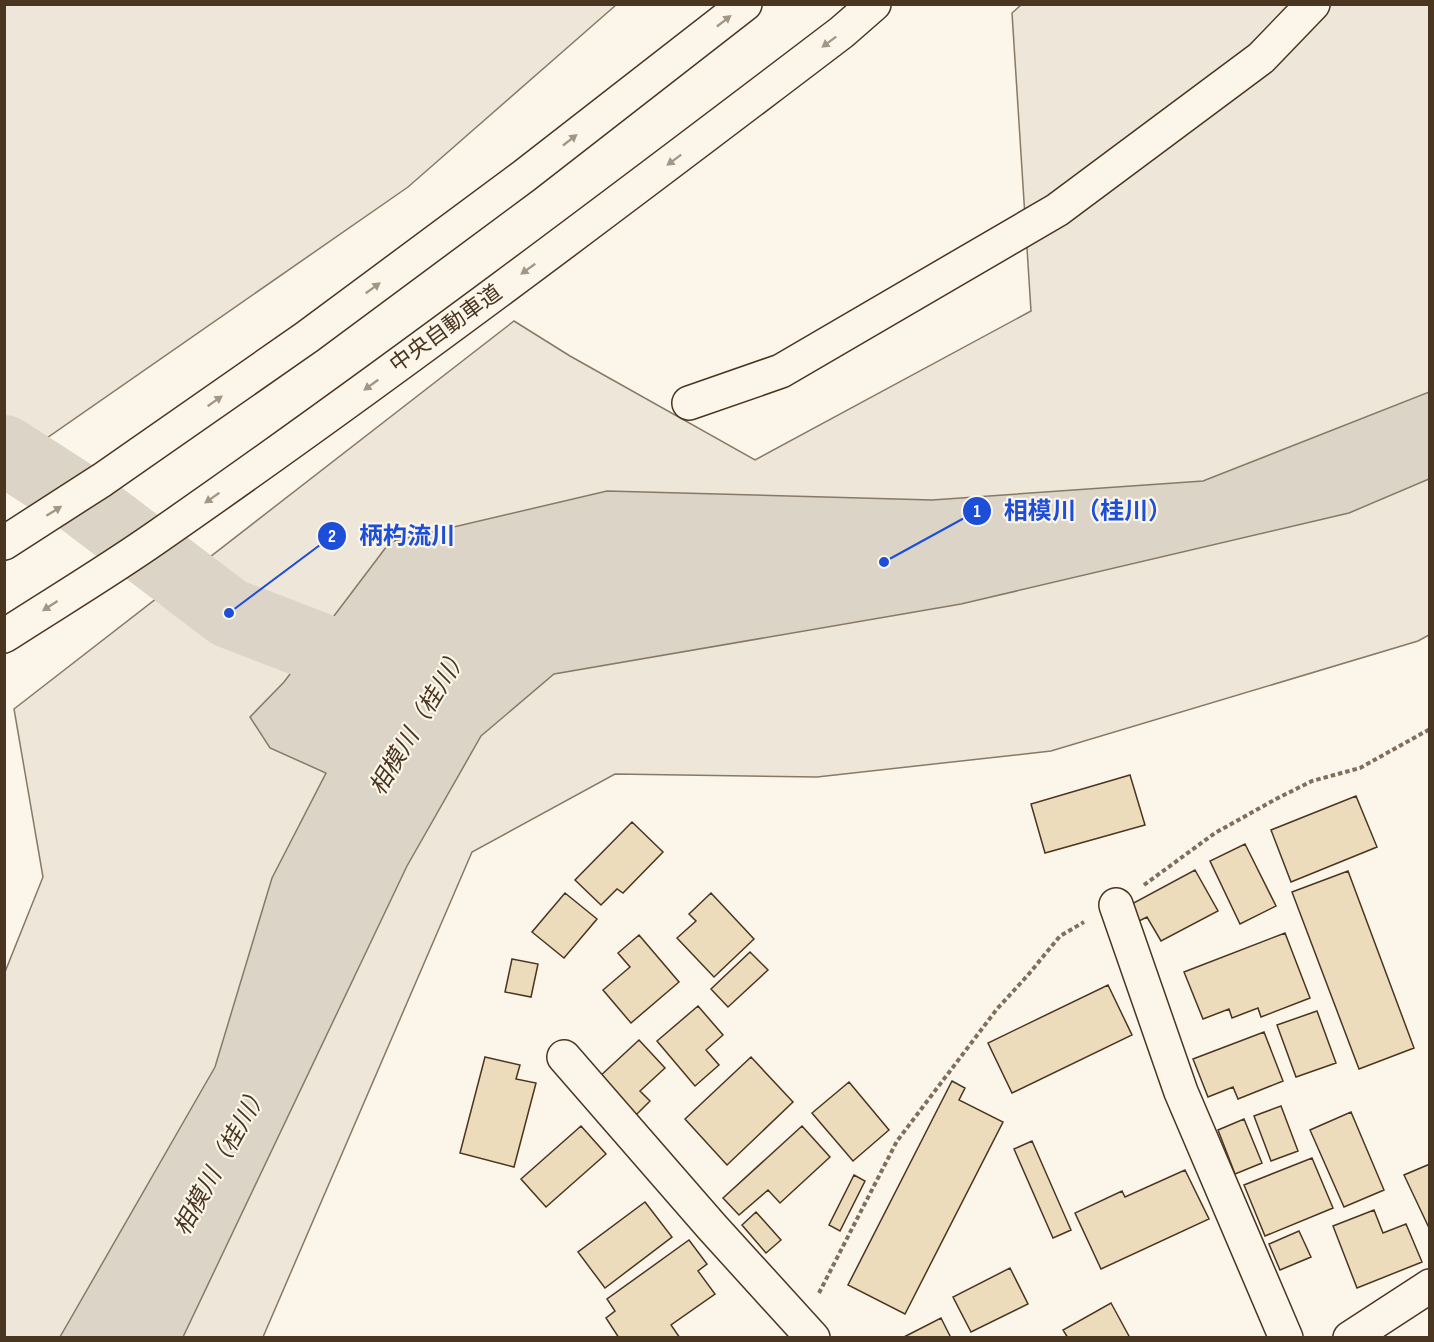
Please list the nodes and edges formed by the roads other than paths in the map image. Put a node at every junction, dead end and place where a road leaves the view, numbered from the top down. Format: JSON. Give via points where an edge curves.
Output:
{"nodes":[{"id":1,"x":745,"y":4,"type":"edge"},
{"id":2,"x":874,"y":4,"type":"edge"},
{"id":3,"x":1313,"y":4,"type":"edge"},
{"id":4,"x":690,"y":403,"type":"dead end"},
{"id":5,"x":4,"y":543,"type":"edge"},
{"id":6,"x":4,"y":636,"type":"edge"},
{"id":7,"x":1116,"y":905,"type":"road end"},
{"id":8,"x":564,"y":1057,"type":"dead end"},
{"id":9,"x":1430,"y":1286,"type":"edge"},
{"id":10,"x":808,"y":1332,"type":"edge"},
{"id":11,"x":1286,"y":1338,"type":"edge"},
{"id":12,"x":1350,"y":1338,"type":"edge"}],
"edges":[{"from":5,"to":1,"type":"main road","one_way":true,"via":[[297,344],[524,176]]},
{"from":2,"to":6,"type":"main road","name":"中央自動車道","one_way":true,"via":[[575,234],[365,389],[155,538]]},
{"from":3,"to":4,"type":"main road","via":[[1261,58],[1057,210],[781,371]]},
{"from":7,"to":11,"type":"main road","via":[[1181,1092]]},
{"from":8,"to":10,"type":"main road"},
{"from":9,"to":12,"type":"main road"}]}
